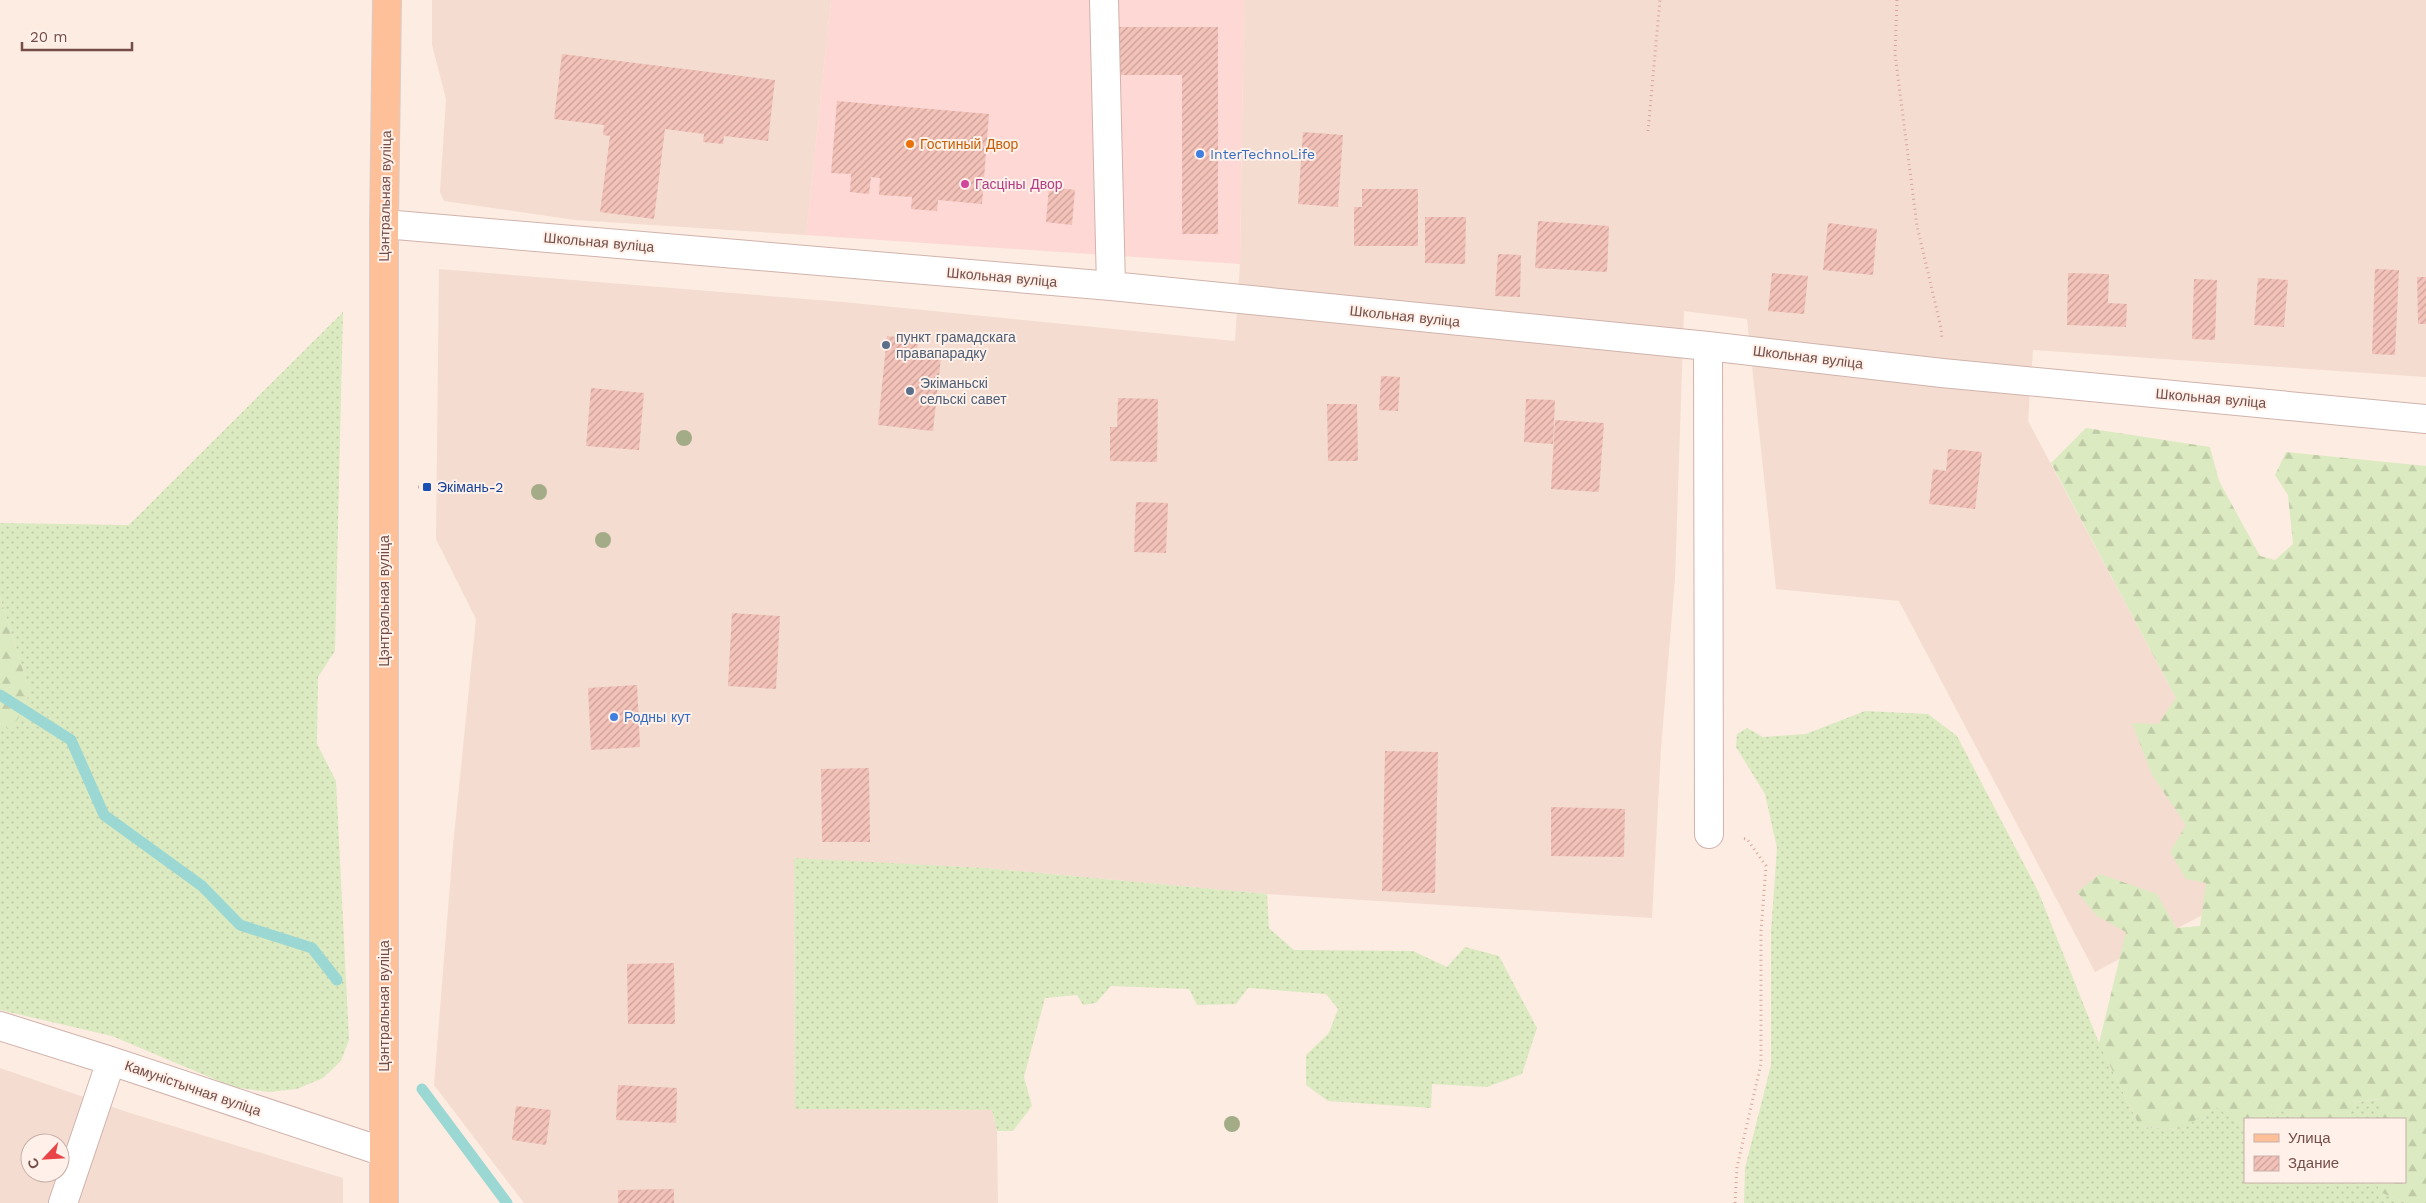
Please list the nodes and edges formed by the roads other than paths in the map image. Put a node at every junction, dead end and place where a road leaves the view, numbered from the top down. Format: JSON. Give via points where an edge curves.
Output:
{"nodes":[{"id":1,"x":387,"y":0,"type":"edge"},
{"id":2,"x":1104,"y":0,"type":"edge"},
{"id":3,"x":384,"y":224,"type":"junction"},
{"id":4,"x":1111,"y":286,"type":"junction"},
{"id":5,"x":1708,"y":346,"type":"junction"},
{"id":6,"x":2426,"y":419,"type":"edge"},
{"id":7,"x":1708,"y":834,"type":"road end"},
{"id":8,"x":0,"y":1026,"type":"edge"},
{"id":9,"x":111,"y":1060,"type":"junction"},
{"id":10,"x":384,"y":1152,"type":"junction"},
{"id":11,"x":63,"y":1203,"type":"edge"},
{"id":12,"x":384,"y":1203,"type":"edge"}],
"edges":[{"from":1,"to":3,"type":"main road","name":"Цэнтральная вуліца"},
{"from":2,"to":4,"type":"street"},
{"from":3,"to":4,"type":"street","name":"Школьная вуліца"},
{"from":3,"to":10,"type":"main road","name":"Цэнтральная вуліца"},
{"from":4,"to":5,"type":"street","name":"Школьная вуліца"},
{"from":5,"to":6,"type":"street","name":"Школьная вуліца","via":[[1942,373]]},
{"from":5,"to":7,"type":"street"},
{"from":8,"to":9,"type":"street","name":"Камуністычная вуліца"},
{"from":9,"to":10,"type":"street","name":"Камуністычная вуліца"},
{"from":9,"to":11,"type":"street"},
{"from":10,"to":12,"type":"main road","name":"Цэнтральная вуліца"}]}
